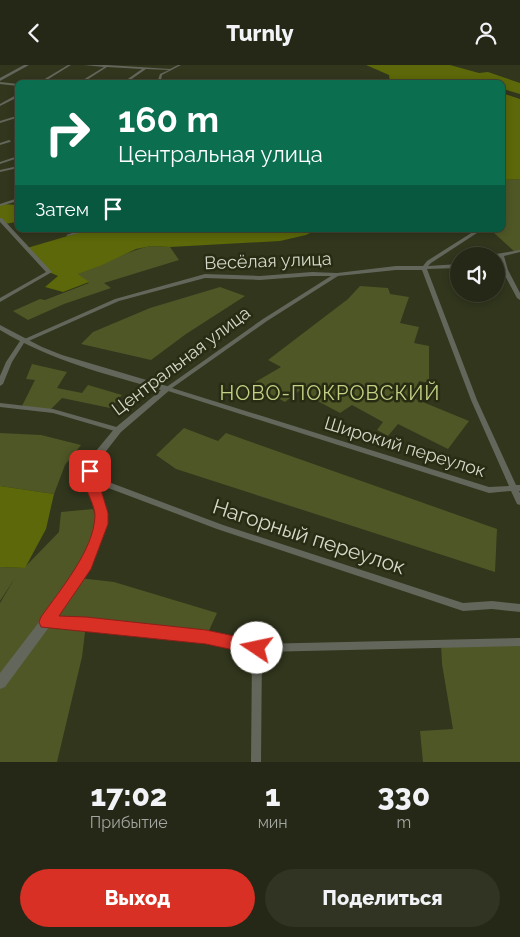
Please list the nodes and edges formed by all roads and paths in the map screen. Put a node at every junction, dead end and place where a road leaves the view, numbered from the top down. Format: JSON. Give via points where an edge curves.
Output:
{"nodes":[{"id":1,"x":26,"y":65,"type":"edge"},
{"id":2,"x":70,"y":65,"type":"edge"},
{"id":3,"x":84,"y":65,"type":"edge"},
{"id":4,"x":150,"y":65,"type":"edge"},
{"id":5,"x":180,"y":65,"type":"edge"},
{"id":6,"x":107,"y":66,"type":"edge"},
{"id":7,"x":145,"y":68,"type":"junction"},
{"id":8,"x":169,"y":69,"type":"junction"},
{"id":9,"x":43,"y":80,"type":"edge"},
{"id":10,"x":84,"y":80,"type":"edge"},
{"id":11,"x":127,"y":80,"type":"edge"},
{"id":12,"x":160,"y":80,"type":"edge"},
{"id":13,"x":0,"y":82,"type":"edge"},
{"id":14,"x":15,"y":84,"type":"edge"},
{"id":15,"x":15,"y":97,"type":"edge"},
{"id":16,"x":0,"y":105,"type":"edge"},
{"id":17,"x":15,"y":117,"type":"edge"},
{"id":18,"x":0,"y":122,"type":"edge"},
{"id":19,"x":8,"y":141,"type":"dead end"},
{"id":20,"x":0,"y":144,"type":"edge"},
{"id":21,"x":15,"y":158,"type":"edge"},
{"id":22,"x":0,"y":163,"type":"edge"},
{"id":23,"x":15,"y":168,"type":"edge"},
{"id":24,"x":0,"y":171,"type":"edge"},
{"id":25,"x":15,"y":200,"type":"edge"},
{"id":26,"x":0,"y":205,"type":"edge"},
{"id":27,"x":0,"y":219,"type":"edge"},
{"id":28,"x":80,"y":232,"type":"edge"},
{"id":29,"x":476,"y":232,"type":"edge"},
{"id":30,"x":68,"y":235,"type":"dead end"},
{"id":31,"x":520,"y":251,"type":"edge"},
{"id":32,"x":505,"y":255,"type":"edge"},
{"id":33,"x":450,"y":267,"type":"edge"},
{"id":34,"x":424,"y":268,"type":"junction"},
{"id":35,"x":505,"y":268,"type":"edge"},
{"id":36,"x":337,"y":275,"type":"junction"},
{"id":37,"x":520,"y":298,"type":"edge"},
{"id":38,"x":0,"y":300,"type":"edge"},
{"id":39,"x":0,"y":327,"type":"edge"},
{"id":40,"x":22,"y":342,"type":"junction"},
{"id":41,"x":0,"y":384,"type":"edge"},
{"id":42,"x":167,"y":389,"type":"junction"},
{"id":43,"x":0,"y":405,"type":"edge"},
{"id":44,"x":118,"y":430,"type":"junction"},
{"id":45,"x":90,"y":479,"type":"junction"},
{"id":46,"x":518,"y":488,"type":"edge"},
{"id":47,"x":520,"y":502,"type":"edge"},
{"id":48,"x":520,"y":608,"type":"edge"},
{"id":49,"x":46,"y":622,"type":"junction"},
{"id":50,"x":520,"y":642,"type":"edge"},
{"id":51,"x":257,"y":648,"type":"junction"},
{"id":52,"x":0,"y":683,"type":"edge"},
{"id":53,"x":256,"y":762,"type":"edge"}],
"edges":[{"from":1,"to":13,"type":"street"},
{"from":2,"to":9,"type":"street"},
{"from":3,"to":6,"type":"street"},
{"from":4,"to":7,"type":"street"},
{"from":5,"to":8,"type":"street"},
{"from":6,"to":7,"type":"street"},
{"from":6,"to":10,"type":"street"},
{"from":7,"to":8,"type":"street"},
{"from":7,"to":11,"type":"street"},
{"from":8,"to":12,"type":"street","via":[[159,77]]},
{"from":13,"to":14,"type":"street"},
{"from":15,"to":16,"type":"street"},
{"from":17,"to":18,"type":"street"},
{"from":19,"to":20,"type":"street"},
{"from":21,"to":22,"type":"street"},
{"from":23,"to":24,"type":"street"},
{"from":25,"to":26,"type":"street"},
{"from":27,"to":38,"type":"street","via":[[49,272]]},
{"from":28,"to":30,"type":"street"},
{"from":29,"to":34,"type":"street"},
{"from":31,"to":32,"type":"street"},
{"from":33,"to":34,"type":"street","name":"Весёлая улица"},
{"from":34,"to":36,"type":"street","name":"Весёлая улица"},
{"from":34,"to":46,"type":"street","via":[[474,401]]},
{"from":35,"to":37,"type":"street"},
{"from":36,"to":40,"type":"street","name":"Весёлая улица","via":[[205,276],[117,300]]},
{"from":36,"to":42,"type":"street","name":"Центральная улица","via":[[265,320]]},
{"from":39,"to":40,"type":"street","name":"Широкий переулок"},
{"from":40,"to":41,"type":"street"},
{"from":40,"to":42,"type":"street","name":"Широкий переулок"},
{"from":42,"to":44,"type":"street","name":"Центральная улица"},
{"from":42,"to":46,"type":"street","name":"Широкий переулок","via":[[489,490]]},
{"from":43,"to":44,"type":"street","via":[[53,411]]},
{"from":44,"to":45,"type":"street","name":"Центральная улица","via":[[91,463]]},
{"from":45,"to":48,"type":"street","name":"Нагорный переулок","via":[[220,527],[463,607],[492,605]]},
{"from":45,"to":49,"type":"street","via":[[102,513],[98,535],[79,578]]},
{"from":46,"to":47,"type":"street"},
{"from":49,"to":51,"type":"street","via":[[86,623],[206,637]]},
{"from":49,"to":52,"type":"street"},
{"from":50,"to":51,"type":"street"},
{"from":51,"to":53,"type":"street"}]}
